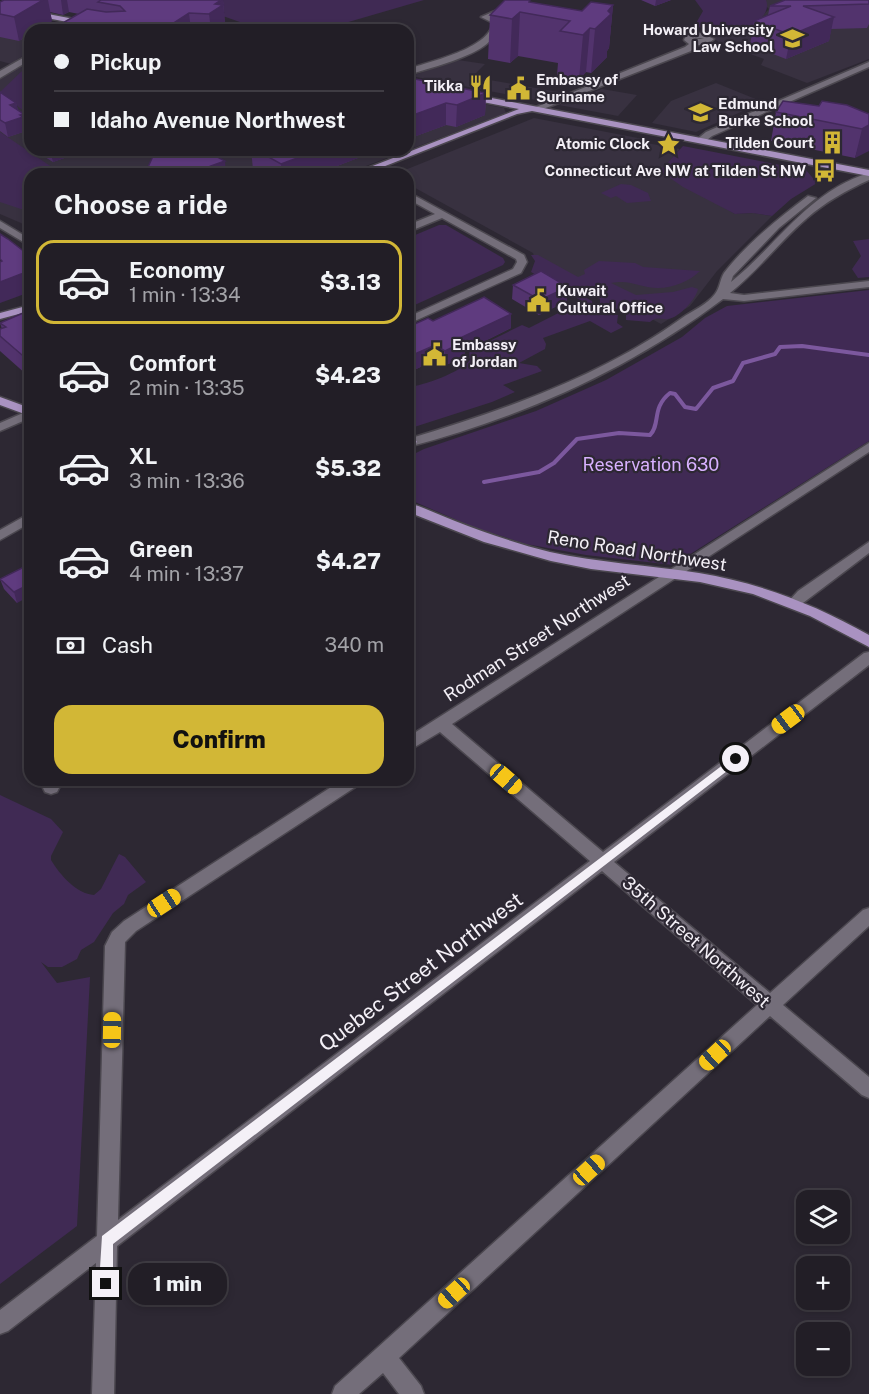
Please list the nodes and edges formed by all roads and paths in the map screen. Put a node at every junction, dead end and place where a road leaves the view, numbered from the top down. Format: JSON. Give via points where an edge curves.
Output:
{"nodes":[{"id":1,"x":0,"y":7,"type":"edge"},
{"id":2,"x":497,"y":22,"type":"edge"},
{"id":3,"x":83,"y":23,"type":"joint"},
{"id":4,"x":89,"y":24,"type":"edge"},
{"id":5,"x":694,"y":43,"type":"dead end"},
{"id":6,"x":24,"y":60,"type":"edge"},
{"id":7,"x":869,"y":64,"type":"edge"},
{"id":8,"x":414,"y":70,"type":"edge"},
{"id":9,"x":0,"y":75,"type":"edge"},
{"id":10,"x":452,"y":93,"type":"edge"},
{"id":11,"x":534,"y":109,"type":"junction"},
{"id":12,"x":700,"y":141,"type":"junction"},
{"id":13,"x":414,"y":153,"type":"edge"},
{"id":14,"x":406,"y":156,"type":"edge"},
{"id":15,"x":869,"y":165,"type":"edge"},
{"id":16,"x":376,"y":168,"type":"edge"},
{"id":17,"x":393,"y":168,"type":"edge"},
{"id":18,"x":865,"y":174,"type":"edge"},
{"id":19,"x":414,"y":198,"type":"edge"},
{"id":20,"x":443,"y":214,"type":"junction"},
{"id":21,"x":784,"y":218,"type":"junction"},
{"id":22,"x":796,"y":222,"type":"junction"},
{"id":23,"x":0,"y":224,"type":"edge"},
{"id":24,"x":414,"y":226,"type":"edge"},
{"id":25,"x":24,"y":239,"type":"edge"},
{"id":26,"x":869,"y":284,"type":"edge"},
{"id":27,"x":720,"y":295,"type":"junction"},
{"id":28,"x":24,"y":310,"type":"edge"},
{"id":29,"x":0,"y":316,"type":"edge"},
{"id":30,"x":24,"y":316,"type":"edge"},
{"id":31,"x":414,"y":318,"type":"edge"},
{"id":32,"x":0,"y":322,"type":"edge"},
{"id":33,"x":0,"y":401,"type":"edge"},
{"id":34,"x":24,"y":410,"type":"edge"},
{"id":35,"x":24,"y":413,"type":"edge"},
{"id":36,"x":24,"y":414,"type":"edge"},
{"id":37,"x":0,"y":420,"type":"edge"},
{"id":38,"x":0,"y":426,"type":"edge"},
{"id":39,"x":414,"y":441,"type":"edge"},
{"id":40,"x":869,"y":447,"type":"edge"},
{"id":41,"x":414,"y":509,"type":"edge"},
{"id":42,"x":24,"y":521,"type":"edge"},
{"id":43,"x":0,"y":536,"type":"edge"},
{"id":44,"x":869,"y":546,"type":"edge"},
{"id":45,"x":672,"y":574,"type":"junction"},
{"id":46,"x":794,"y":603,"type":"junction"},
{"id":47,"x":869,"y":642,"type":"edge"},
{"id":48,"x":869,"y":657,"type":"edge"},
{"id":49,"x":441,"y":724,"type":"junction"},
{"id":50,"x":414,"y":741,"type":"edge"},
{"id":51,"x":345,"y":786,"type":"edge"},
{"id":52,"x":602,"y":862,"type":"junction"},
{"id":53,"x":869,"y":915,"type":"edge"},
{"id":54,"x":770,"y":1005,"type":"junction"},
{"id":55,"x":869,"y":1089,"type":"edge"},
{"id":56,"x":107,"y":1241,"type":"junction"},
{"id":57,"x":0,"y":1323,"type":"edge"},
{"id":58,"x":384,"y":1357,"type":"junction"},
{"id":59,"x":103,"y":1394,"type":"edge"},
{"id":60,"x":343,"y":1394,"type":"edge"},
{"id":61,"x":413,"y":1394,"type":"edge"}],
"edges":[{"from":1,"to":3,"type":"main road"},
{"from":2,"to":8,"type":"street","via":[[495,33],[480,45]]},
{"from":3,"to":4,"type":"main road"},
{"from":5,"to":11,"type":"street","via":[[688,49]]},
{"from":6,"to":9,"type":"street"},
{"from":7,"to":12,"type":"street"},
{"from":10,"to":11,"type":"main road"},
{"from":11,"to":12,"type":"main road"},
{"from":11,"to":13,"type":"main road","via":[[515,112]]},
{"from":11,"to":17,"type":"main road"},
{"from":12,"to":18,"type":"main road"},
{"from":14,"to":16,"type":"main road"},
{"from":15,"to":18,"type":"street"},
{"from":18,"to":21,"type":"street","via":[[819,192]]},
{"from":18,"to":22,"type":"street"},
{"from":19,"to":20,"type":"street"},
{"from":20,"to":24,"type":"street"},
{"from":20,"to":31,"type":"street","via":[[520,257],[521,267]]},
{"from":21,"to":22,"type":"street"},
{"from":21,"to":27,"type":"street","via":[[728,275]]},
{"from":22,"to":27,"type":"street","via":[[752,269]]},
{"from":23,"to":25,"type":"street"},
{"from":26,"to":27,"type":"street","via":[[744,298]]},
{"from":27,"to":39,"type":"street","via":[[661,337],[586,377],[495,415]]},
{"from":28,"to":29,"type":"main road"},
{"from":30,"to":32,"type":"main road"},
{"from":33,"to":34,"type":"main road"},
{"from":35,"to":37,"type":"street"},
{"from":36,"to":38,"type":"street"},
{"from":40,"to":45,"type":"street","name":"Rodman Street Northwest"},
{"from":41,"to":45,"type":"main road","name":"Reno Road Northwest","via":[[533,552]]},
{"from":42,"to":43,"type":"street"},
{"from":44,"to":46,"type":"street"},
{"from":45,"to":46,"type":"main road","name":"Reno Road Northwest","via":[[737,585]]},
{"from":45,"to":49,"type":"street","name":"Rodman Street Northwest"},
{"from":46,"to":47,"type":"main road","name":"Reno Road Northwest"},
{"from":48,"to":52,"type":"street","name":"Quebec Street Northwest"},
{"from":49,"to":50,"type":"street","name":"Rodman Street Northwest"},
{"from":49,"to":52,"type":"street","name":"35th Street Northwest"},
{"from":51,"to":56,"type":"street","via":[[118,937],[114,946]]},
{"from":52,"to":54,"type":"street","name":"35th Street Northwest"},
{"from":52,"to":56,"type":"street","name":"Quebec Street Northwest"},
{"from":53,"to":54,"type":"street"},
{"from":54,"to":55,"type":"street","name":"35th Street Northwest"},
{"from":54,"to":58,"type":"street"},
{"from":56,"to":57,"type":"street","name":"Quebec Street Northwest"},
{"from":56,"to":59,"type":"street"},
{"from":58,"to":60,"type":"street"},
{"from":58,"to":61,"type":"street"}]}
